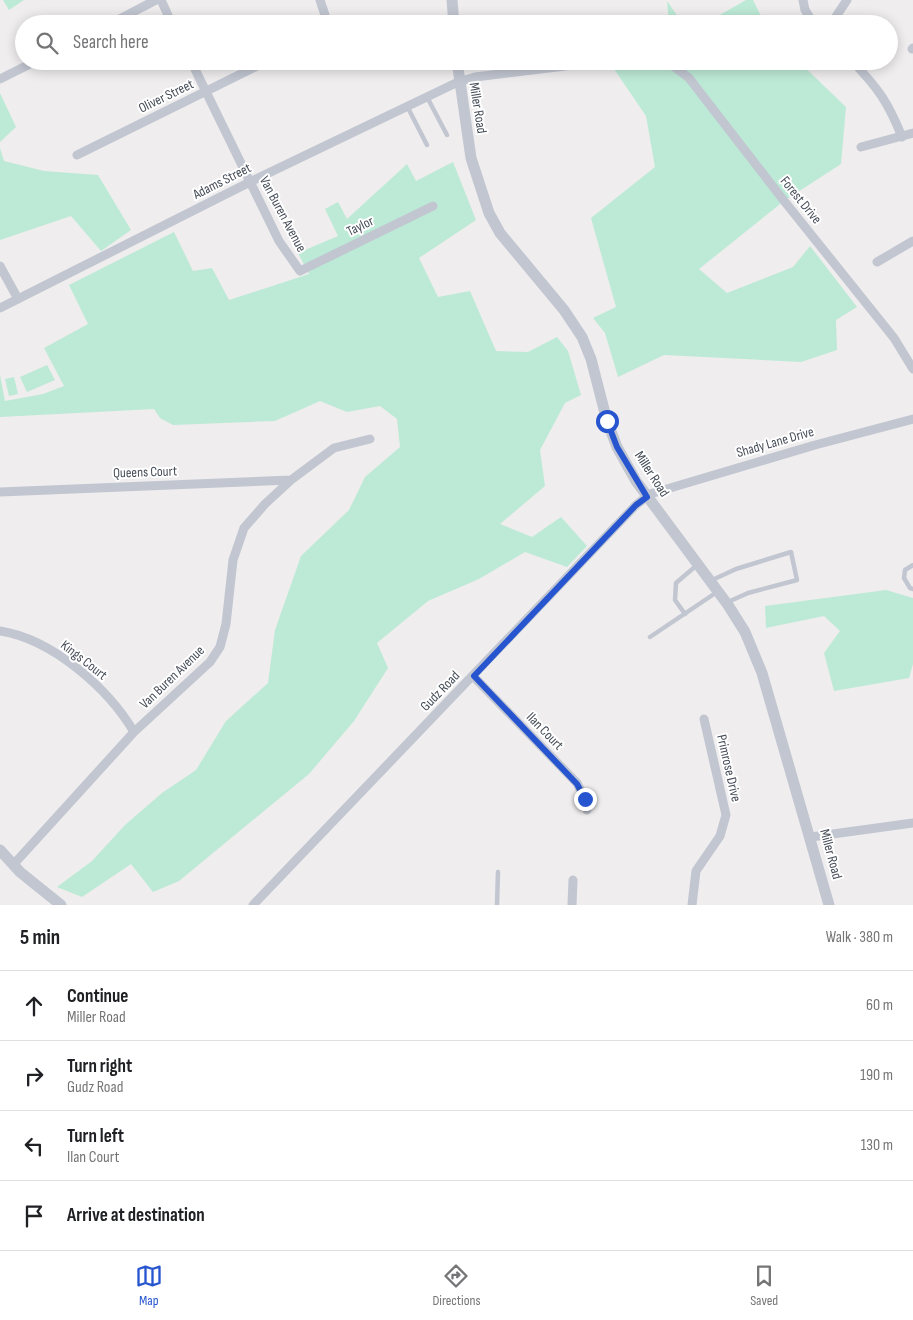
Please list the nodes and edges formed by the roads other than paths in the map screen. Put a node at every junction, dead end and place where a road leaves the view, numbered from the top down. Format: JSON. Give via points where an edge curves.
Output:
{"nodes":[{"id":1,"x":156,"y":0,"type":"edge"},
{"id":2,"x":161,"y":0,"type":"edge"},
{"id":3,"x":320,"y":0,"type":"edge"},
{"id":4,"x":452,"y":0,"type":"edge"},
{"id":5,"x":803,"y":0,"type":"edge"},
{"id":6,"x":847,"y":0,"type":"edge"},
{"id":7,"x":127,"y":15,"type":"edge"},
{"id":8,"x":168,"y":15,"type":"edge"},
{"id":9,"x":325,"y":15,"type":"edge"},
{"id":10,"x":453,"y":15,"type":"edge"},
{"id":11,"x":808,"y":15,"type":"edge"},
{"id":12,"x":837,"y":15,"type":"edge"},
{"id":13,"x":18,"y":70,"type":"edge"},
{"id":14,"x":196,"y":70,"type":"edge"},
{"id":15,"x":249,"y":70,"type":"edge"},
{"id":16,"x":457,"y":70,"type":"edge"},
{"id":17,"x":527,"y":70,"type":"edge"},
{"id":18,"x":678,"y":70,"type":"edge"},
{"id":19,"x":861,"y":70,"type":"edge"},
{"id":20,"x":0,"y":79,"type":"edge"},
{"id":21,"x":458,"y":82,"type":"junction"},
{"id":22,"x":206,"y":91,"type":"junction"},
{"id":23,"x":427,"y":97,"type":"junction"},
{"id":24,"x":407,"y":106,"type":"junction"},
{"id":25,"x":913,"y":133,"type":"edge"},
{"id":26,"x":447,"y":135,"type":"dead end"},
{"id":27,"x":902,"y":137,"type":"junction"},
{"id":28,"x":427,"y":145,"type":"dead end"},
{"id":29,"x":860,"y":147,"type":"dead end"},
{"id":30,"x":77,"y":156,"type":"dead end"},
{"id":31,"x":250,"y":182,"type":"junction"},
{"id":32,"x":433,"y":206,"type":"dead end"},
{"id":33,"x":913,"y":242,"type":"edge"},
{"id":34,"x":877,"y":262,"type":"dead end"},
{"id":35,"x":0,"y":266,"type":"edge"},
{"id":36,"x":300,"y":272,"type":"joint"},
{"id":37,"x":18,"y":299,"type":"junction"},
{"id":38,"x":0,"y":308,"type":"edge"},
{"id":39,"x":913,"y":369,"type":"edge"},
{"id":40,"x":913,"y":419,"type":"edge"},
{"id":41,"x":370,"y":439,"type":"dead end"},
{"id":42,"x":291,"y":480,"type":"junction"},
{"id":43,"x":0,"y":492,"type":"edge"},
{"id":44,"x":647,"y":497,"type":"junction"},
{"id":45,"x":698,"y":564,"type":"junction"},
{"id":46,"x":913,"y":565,"type":"edge"},
{"id":47,"x":710,"y":581,"type":"junction"},
{"id":48,"x":913,"y":589,"type":"edge"},
{"id":49,"x":718,"y":591,"type":"junction"},
{"id":50,"x":727,"y":603,"type":"junction"},
{"id":51,"x":685,"y":614,"type":"junction"},
{"id":52,"x":0,"y":630,"type":"edge"},
{"id":53,"x":650,"y":637,"type":"dead end"},
{"id":54,"x":474,"y":676,"type":"junction"},
{"id":55,"x":704,"y":719,"type":"dead end"},
{"id":56,"x":134,"y":732,"type":"junction"},
{"id":57,"x":587,"y":810,"type":"dead end"},
{"id":58,"x":913,"y":822,"type":"edge"},
{"id":59,"x":811,"y":837,"type":"junction"},
{"id":60,"x":0,"y":850,"type":"edge"},
{"id":61,"x":13,"y":866,"type":"junction"},
{"id":62,"x":498,"y":872,"type":"dead end"},
{"id":63,"x":574,"y":880,"type":"dead end"},
{"id":64,"x":61,"y":905,"type":"edge"},
{"id":65,"x":253,"y":905,"type":"edge"},
{"id":66,"x":498,"y":905,"type":"edge"},
{"id":67,"x":572,"y":905,"type":"edge"},
{"id":68,"x":692,"y":905,"type":"edge"},
{"id":69,"x":829,"y":905,"type":"edge"}],
"edges":[{"from":1,"to":7,"type":"street"},
{"from":2,"to":8,"type":"street"},
{"from":3,"to":9,"type":"street"},
{"from":4,"to":10,"type":"street"},
{"from":5,"to":11,"type":"street"},
{"from":6,"to":12,"type":"street"},
{"from":13,"to":20,"type":"street"},
{"from":14,"to":22,"type":"street","name":"Van Buren Avenue"},
{"from":15,"to":22,"type":"street","name":"Oliver Street"},
{"from":16,"to":21,"type":"street","name":"Miller Road"},
{"from":17,"to":21,"type":"street","via":[[475,76]]},
{"from":18,"to":39,"type":"street","name":"Forest Drive","via":[[689,78],[894,338]]},
{"from":19,"to":27,"type":"street","via":[[889,106]]},
{"from":21,"to":23,"type":"street","name":"Adams Street"},
{"from":21,"to":44,"type":"street","name":"Miller Road","via":[[471,158],[489,213],[500,233],[564,310],[582,337],[617,447]]},
{"from":22,"to":30,"type":"street","name":"Oliver Street"},
{"from":22,"to":31,"type":"street","name":"Van Buren Avenue"},
{"from":23,"to":24,"type":"street","name":"Adams Street"},
{"from":23,"to":26,"type":"lane"},
{"from":24,"to":28,"type":"lane"},
{"from":24,"to":31,"type":"street","name":"Adams Street"},
{"from":25,"to":27,"type":"street"},
{"from":27,"to":29,"type":"street"},
{"from":31,"to":36,"type":"street","name":"Van Buren Avenue","via":[[279,241]]},
{"from":31,"to":37,"type":"street","name":"Adams Street"},
{"from":32,"to":36,"type":"street","name":"Taylor"},
{"from":33,"to":34,"type":"street"},
{"from":35,"to":37,"type":"street"},
{"from":37,"to":38,"type":"street","name":"Adams Street"},
{"from":40,"to":44,"type":"street","name":"Shady Lane Drive","via":[[671,487]]},
{"from":41,"to":42,"type":"street","name":"Van Buren Avenue","via":[[334,448]]},
{"from":42,"to":43,"type":"street","name":"Queens Court"},
{"from":42,"to":56,"type":"street","name":"Van Buren Avenue","via":[[264,504],[244,528],[233,560],[226,624],[220,647],[210,662]]},
{"from":44,"to":45,"type":"street","name":"Miller Road"},
{"from":44,"to":54,"type":"street","name":"Gudz Road"},
{"from":45,"to":47,"type":"street","name":"Miller Road"},
{"from":45,"to":51,"type":"lane","via":[[676,583],[675,600]]},
{"from":46,"to":48,"type":"lane","via":[[905,570],[904,578]]},
{"from":47,"to":49,"type":"street","name":"Miller Road"},
{"from":47,"to":50,"type":"lane","via":[[736,569],[791,552],[797,580],[748,593]]},
{"from":49,"to":50,"type":"street","name":"Miller Road"},
{"from":49,"to":51,"type":"lane"},
{"from":50,"to":59,"type":"street","name":"Miller Road","via":[[762,673]]},
{"from":51,"to":53,"type":"lane"},
{"from":52,"to":56,"type":"street","name":"Kings Court","via":[[28,639],[62,657],[104,693],[125,716]]},
{"from":54,"to":57,"type":"street","name":"Ilan Court","via":[[577,784]]},
{"from":54,"to":65,"type":"street","name":"Gudz Road"},
{"from":55,"to":68,"type":"street","name":"Primrose Drive","via":[[726,815],[720,836],[696,871]]},
{"from":56,"to":61,"type":"street","name":"Van Buren Avenue"},
{"from":58,"to":59,"type":"street"},
{"from":59,"to":69,"type":"street","name":"Miller Road"},
{"from":60,"to":61,"type":"street"},
{"from":61,"to":64,"type":"street"},
{"from":62,"to":66,"type":"lane"},
{"from":63,"to":67,"type":"street"}]}
